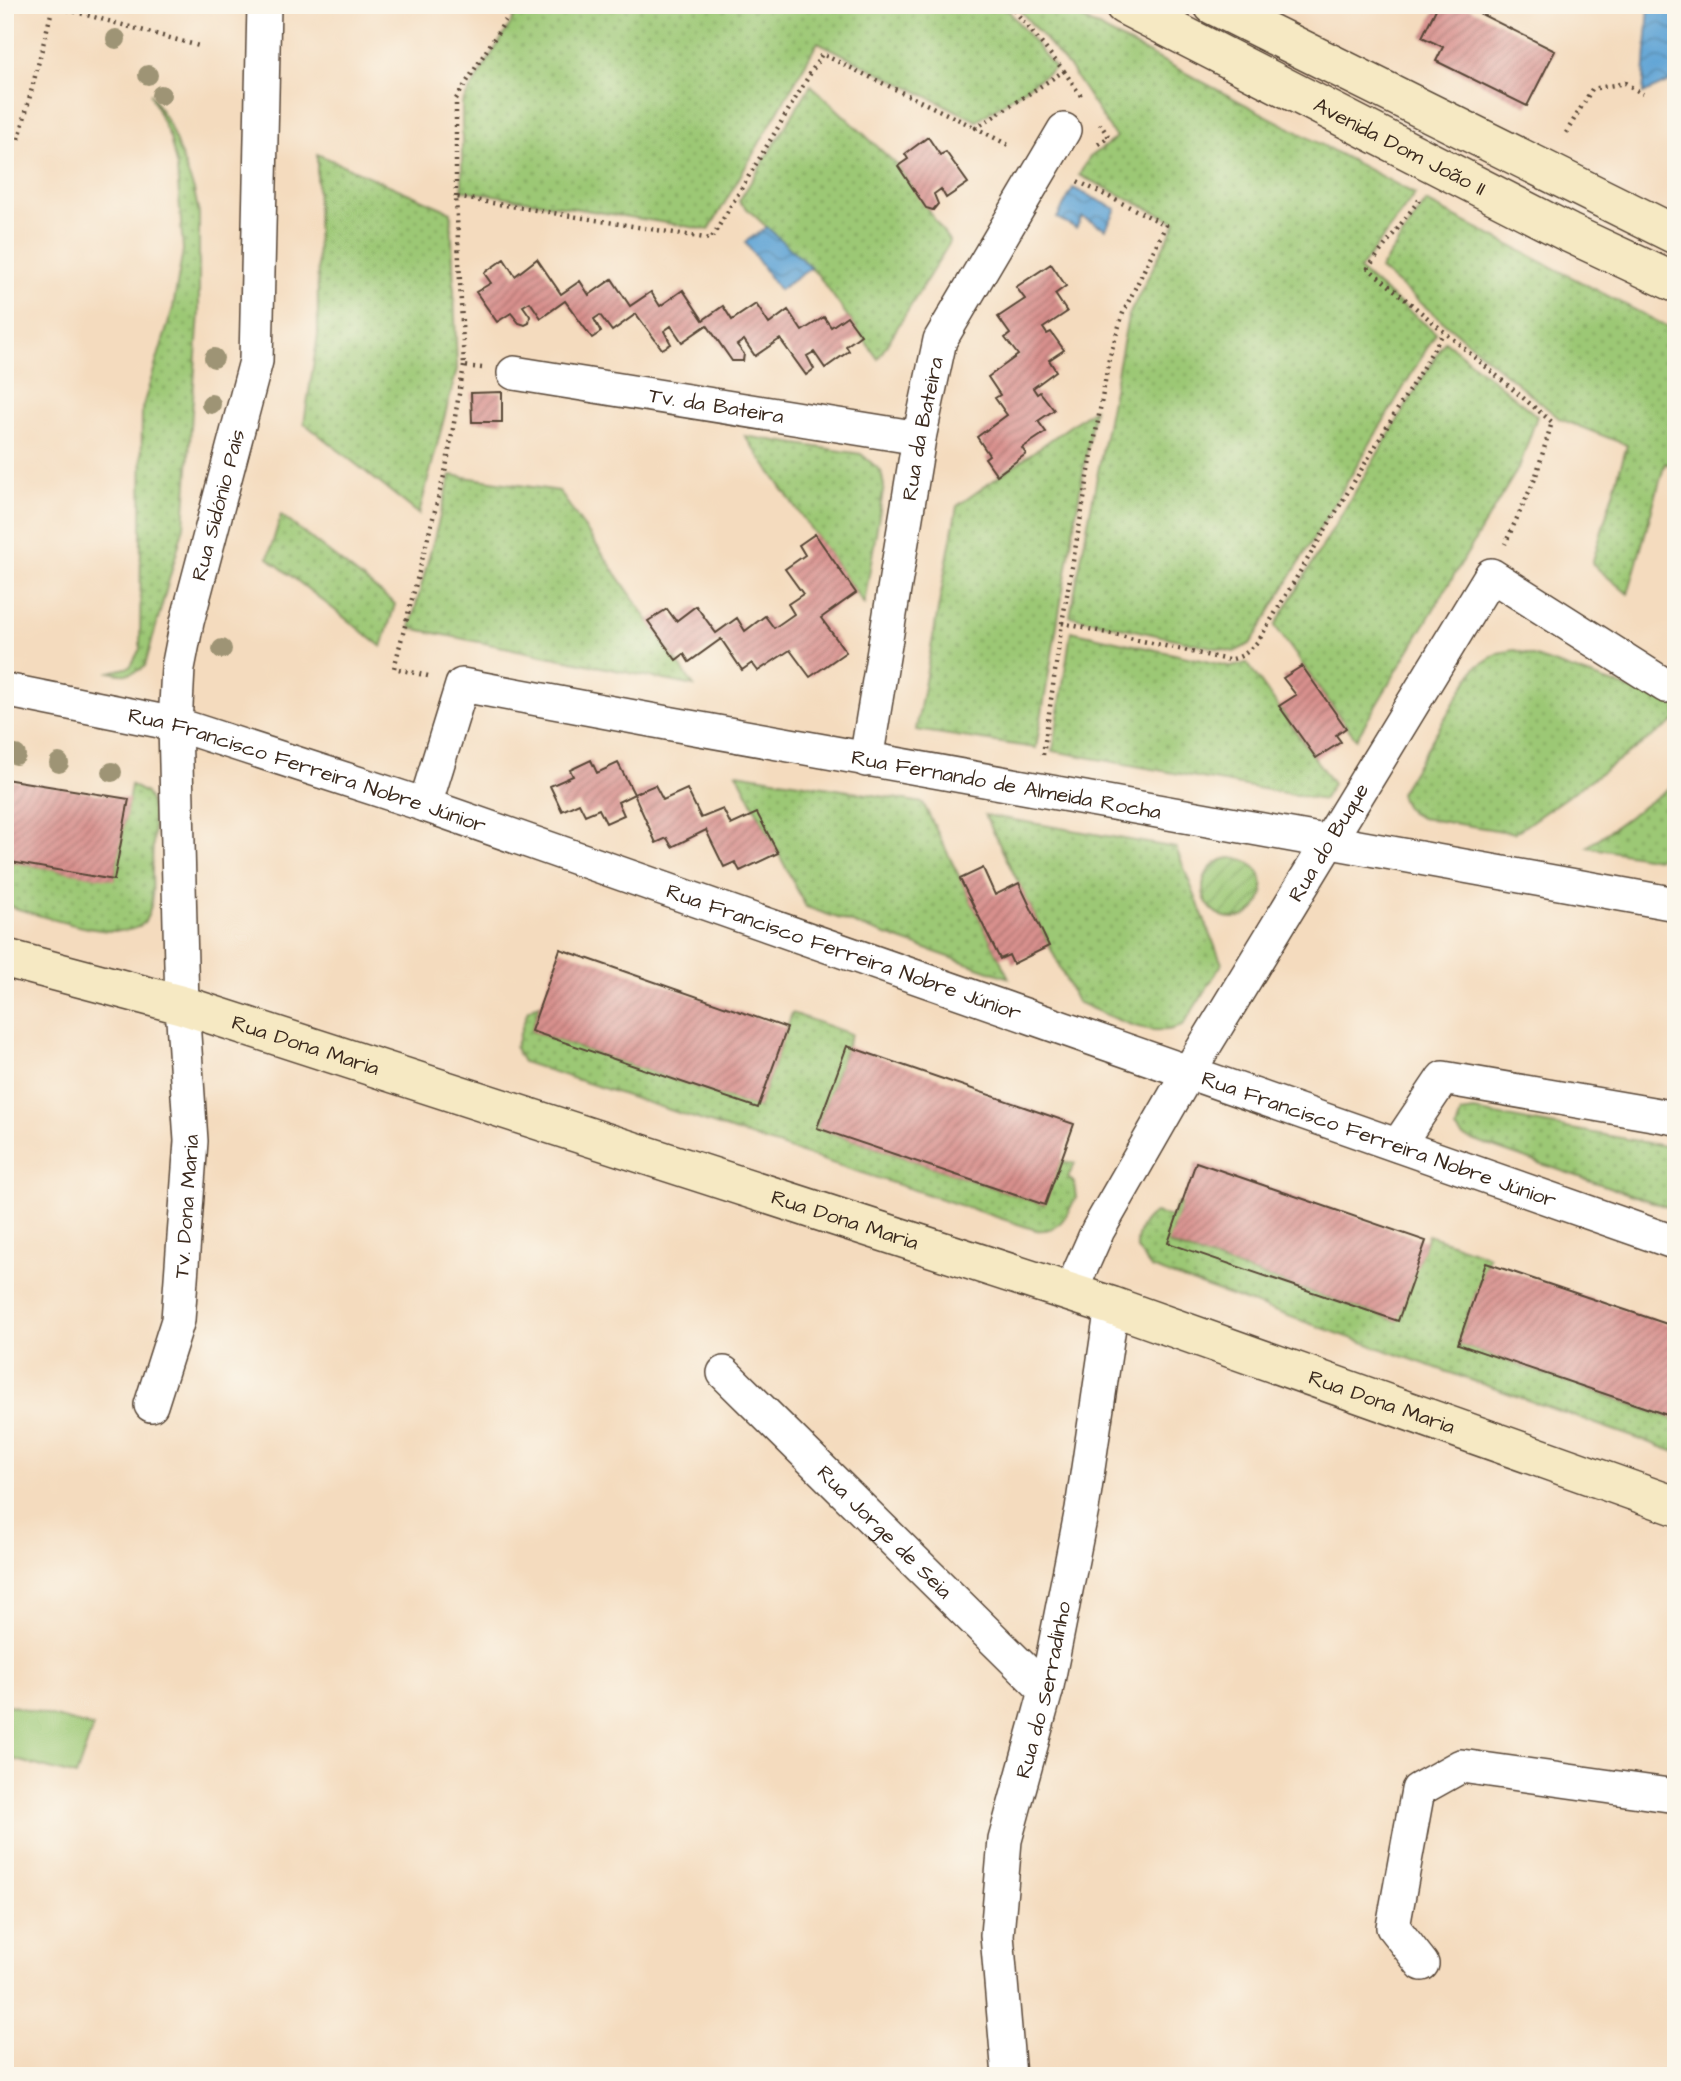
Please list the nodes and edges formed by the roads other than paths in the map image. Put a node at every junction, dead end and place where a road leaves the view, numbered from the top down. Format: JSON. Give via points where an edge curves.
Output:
{"nodes":[{"id":1,"x":264,"y":5,"type":"edge"},
{"id":2,"x":1124,"y":5,"type":"edge"},
{"id":3,"x":1213,"y":5,"type":"edge"},
{"id":4,"x":1064,"y":130,"type":"dead end"},
{"id":5,"x":1676,"y":235,"type":"edge"},
{"id":6,"x":1676,"y":283,"type":"edge"},
{"id":7,"x":514,"y":373,"type":"road end"},
{"id":8,"x":919,"y":438,"type":"junction"},
{"id":9,"x":1666,"y":686,"type":"dead end"},
{"id":10,"x":5,"y":690,"type":"edge"},
{"id":11,"x":175,"y":724,"type":"junction"},
{"id":12,"x":866,"y":760,"type":"junction"},
{"id":13,"x":425,"y":805,"type":"junction"},
{"id":14,"x":1330,"y":841,"type":"junction"},
{"id":15,"x":1676,"y":904,"type":"edge"},
{"id":16,"x":5,"y":958,"type":"edge"},
{"id":17,"x":183,"y":1005,"type":"junction"},
{"id":18,"x":1188,"y":1073,"type":"junction"},
{"id":19,"x":1676,"y":1118,"type":"edge"},
{"id":20,"x":1398,"y":1145,"type":"junction"},
{"id":21,"x":1676,"y":1243,"type":"edge"},
{"id":22,"x":1070,"y":1293,"type":"junction"},
{"id":23,"x":1112,"y":1306,"type":"junction"},
{"id":24,"x":724,"y":1373,"type":"dead end"},
{"id":25,"x":151,"y":1405,"type":"dead end"},
{"id":26,"x":1676,"y":1506,"type":"edge"},
{"id":27,"x":1046,"y":1691,"type":"junction"},
{"id":28,"x":1676,"y":1796,"type":"edge"},
{"id":29,"x":1422,"y":1964,"type":"dead end"},
{"id":30,"x":1009,"y":2076,"type":"edge"}],
"edges":[{"from":1,"to":11,"type":"street","name":"Rua Sidónio Pais","via":[[256,361],[187,622],[178,668]]},
{"from":2,"to":6,"type":"street","name":"Avenida Dom João II"},
{"from":3,"to":5,"type":"street","name":"Avenida Dom João II"},
{"from":4,"to":8,"type":"street","name":"Rua da Bateira","via":[[1059,166],[940,340]]},
{"from":7,"to":8,"type":"street","name":"Tv. da Bateira"},
{"from":8,"to":12,"type":"street","name":"Rua da Bateira"},
{"from":9,"to":14,"type":"street","name":"Rua do Buque","via":[[1491,575]]},
{"from":10,"to":11,"type":"street","name":"Rua Francisco Ferreira Nobre Júnior"},
{"from":11,"to":13,"type":"street","name":"Rua Francisco Ferreira Nobre Júnior"},
{"from":11,"to":17,"type":"street","name":"Rua Sidónio Pais"},
{"from":12,"to":13,"type":"street","name":"Rua Fernando de Almeida Rocha","via":[[463,685]]},
{"from":12,"to":14,"type":"street","name":"Rua Fernando de Almeida Rocha"},
{"from":13,"to":18,"type":"street","name":"Rua Francisco Ferreira Nobre Júnior"},
{"from":14,"to":15,"type":"street","name":"Rua Fernando de Almeida Rocha"},
{"from":14,"to":18,"type":"street","name":"Rua do Buque"},
{"from":16,"to":17,"type":"street","name":"Rua Dona Maria"},
{"from":17,"to":22,"type":"street","name":"Rua Dona Maria"},
{"from":17,"to":25,"type":"street","name":"Tv. Dona Maria","via":[[191,1140],[178,1320]]},
{"from":18,"to":20,"type":"street","name":"Rua Francisco Ferreira Nobre Júnior"},
{"from":18,"to":22,"type":"street","name":"Rua do Buque","via":[[1098,1230]]},
{"from":19,"to":20,"type":"street","via":[[1443,1078]]},
{"from":20,"to":21,"type":"street","name":"Rua Francisco Ferreira Nobre Júnior"},
{"from":22,"to":23,"type":"street","name":"Rua Dona Maria"},
{"from":23,"to":26,"type":"street","name":"Rua Dona Maria"},
{"from":23,"to":27,"type":"street","name":"Rua do Serradinho","via":[[1082,1509]]},
{"from":24,"to":27,"type":"street","name":"Rua Jorge de Seia"},
{"from":27,"to":30,"type":"street","name":"Rua do Serradinho","via":[[1005,1840],[997,1935]]},
{"from":28,"to":29,"type":"street","via":[[1461,1766],[1418,1790],[1394,1927]]}]}
